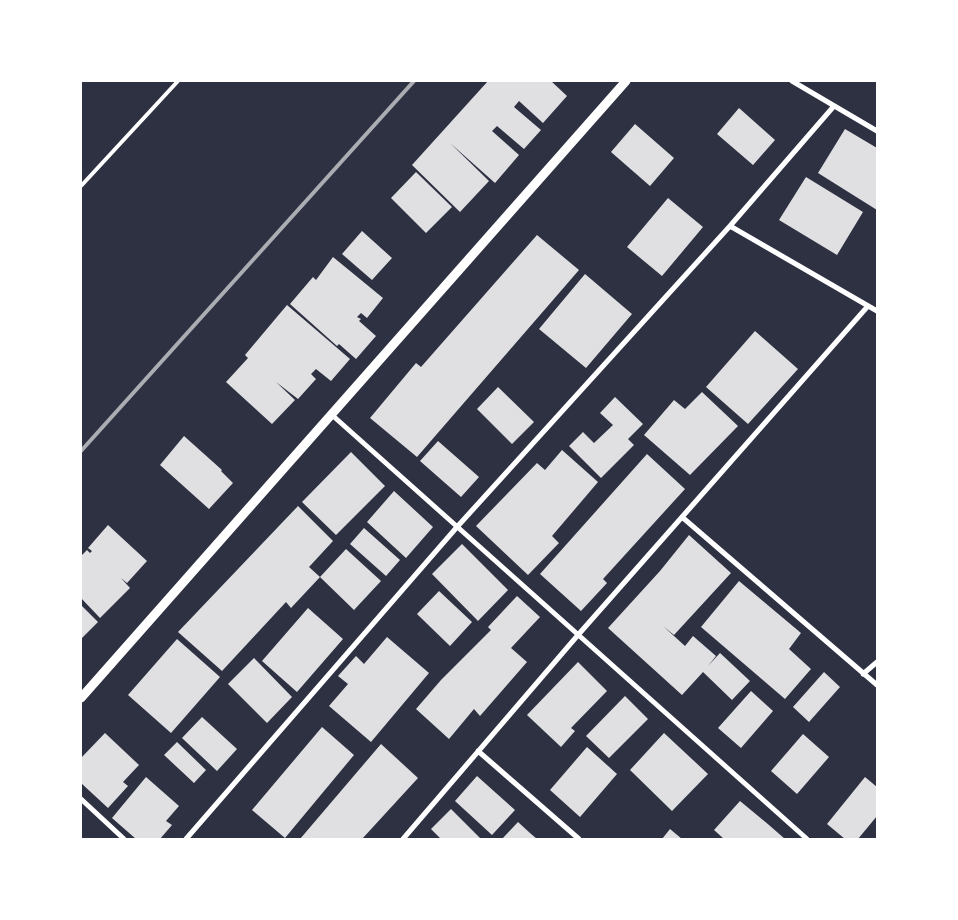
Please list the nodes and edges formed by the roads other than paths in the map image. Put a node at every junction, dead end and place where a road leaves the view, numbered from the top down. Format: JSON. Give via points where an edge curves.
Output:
{"nodes":[{"id":1,"x":178,"y":81,"type":"edge"},
{"id":2,"x":626,"y":81,"type":"edge"},
{"id":3,"x":792,"y":81,"type":"edge"},
{"id":4,"x":834,"y":106,"type":"junction"},
{"id":5,"x":877,"y":131,"type":"edge"},
{"id":6,"x":81,"y":186,"type":"edge"},
{"id":7,"x":730,"y":226,"type":"junction"},
{"id":8,"x":868,"y":306,"type":"junction"},
{"id":9,"x":877,"y":311,"type":"edge"},
{"id":10,"x":332,"y":415,"type":"junction"},
{"id":11,"x":682,"y":517,"type":"junction"},
{"id":12,"x":457,"y":527,"type":"junction"},
{"id":13,"x":578,"y":635,"type":"junction"},
{"id":14,"x":877,"y":662,"type":"edge"},
{"id":15,"x":863,"y":674,"type":"junction"},
{"id":16,"x":877,"y":685,"type":"edge"},
{"id":17,"x":81,"y":698,"type":"edge"},
{"id":18,"x":478,"y":751,"type":"junction"},
{"id":19,"x":81,"y":800,"type":"edge"},
{"id":20,"x":124,"y":839,"type":"edge"},
{"id":21,"x":186,"y":839,"type":"edge"},
{"id":22,"x":403,"y":839,"type":"edge"},
{"id":23,"x":579,"y":839,"type":"edge"},
{"id":24,"x":808,"y":839,"type":"edge"}],
"edges":[{"from":1,"to":6,"type":"lane"},
{"from":2,"to":10,"type":"street"},
{"from":3,"to":4,"type":"street"},
{"from":4,"to":5,"type":"street"},
{"from":4,"to":7,"type":"street"},
{"from":7,"to":8,"type":"street"},
{"from":7,"to":12,"type":"street"},
{"from":8,"to":9,"type":"street"},
{"from":8,"to":11,"type":"street"},
{"from":10,"to":12,"type":"street"},
{"from":10,"to":17,"type":"street"},
{"from":11,"to":13,"type":"street"},
{"from":11,"to":15,"type":"street"},
{"from":12,"to":13,"type":"street"},
{"from":12,"to":21,"type":"street"},
{"from":13,"to":18,"type":"street"},
{"from":13,"to":24,"type":"street"},
{"from":14,"to":15,"type":"street"},
{"from":15,"to":16,"type":"street"},
{"from":18,"to":22,"type":"street"},
{"from":18,"to":23,"type":"street"},
{"from":19,"to":20,"type":"street"}]}
